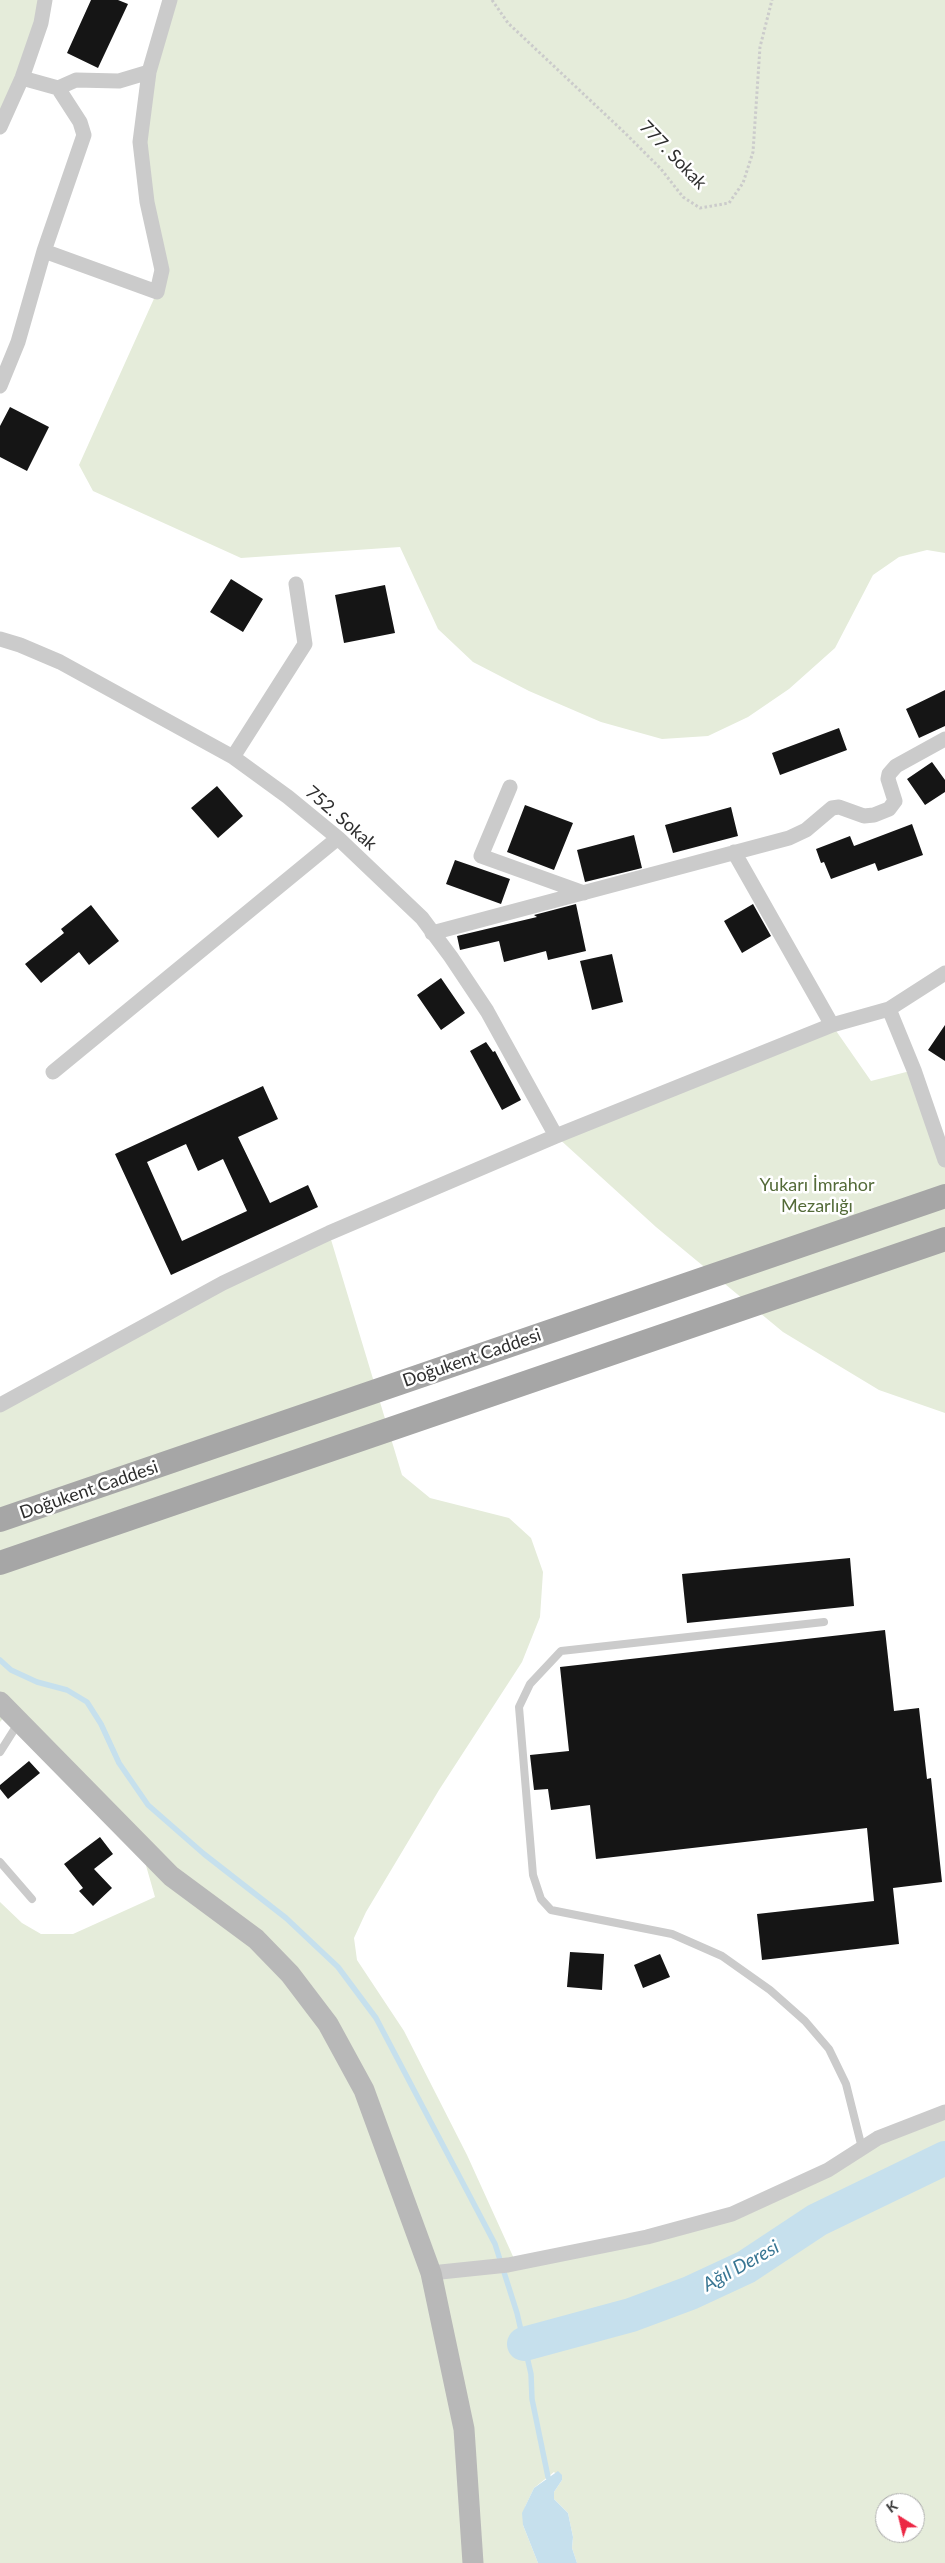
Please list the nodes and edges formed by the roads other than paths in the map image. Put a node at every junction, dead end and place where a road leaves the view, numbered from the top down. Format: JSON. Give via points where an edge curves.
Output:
{"nodes":[{"id":1,"x":46,"y":0,"type":"edge"},
{"id":2,"x":170,"y":0,"type":"edge"},
{"id":3,"x":149,"y":72,"type":"junction"},
{"id":4,"x":22,"y":78,"type":"junction"},
{"id":5,"x":58,"y":88,"type":"junction"},
{"id":6,"x":0,"y":128,"type":"edge"},
{"id":7,"x":44,"y":251,"type":"junction"},
{"id":8,"x":0,"y":386,"type":"edge"},
{"id":9,"x":296,"y":584,"type":"dead end"},
{"id":10,"x":0,"y":639,"type":"edge"},
{"id":11,"x":945,"y":739,"type":"edge"},
{"id":12,"x":233,"y":758,"type":"junction"},
{"id":13,"x":510,"y":787,"type":"dead end"},
{"id":14,"x":338,"y":838,"type":"junction"},
{"id":15,"x":734,"y":852,"type":"junction"},
{"id":16,"x":584,"y":894,"type":"junction"},
{"id":17,"x":432,"y":933,"type":"junction"},
{"id":18,"x":945,"y":973,"type":"edge"},
{"id":19,"x":888,"y":1009,"type":"junction"},
{"id":20,"x":832,"y":1025,"type":"junction"},
{"id":21,"x":53,"y":1072,"type":"dead end"},
{"id":22,"x":556,"y":1136,"type":"junction"},
{"id":23,"x":945,"y":1160,"type":"edge"},
{"id":24,"x":945,"y":1196,"type":"edge"},
{"id":25,"x":945,"y":1239,"type":"edge"},
{"id":26,"x":0,"y":1405,"type":"edge"},
{"id":27,"x":0,"y":1520,"type":"edge"},
{"id":28,"x":0,"y":1563,"type":"edge"},
{"id":29,"x":824,"y":1622,"type":"dead end"},
{"id":30,"x":0,"y":1702,"type":"edge"},
{"id":31,"x":20,"y":1721,"type":"junction"},
{"id":32,"x":0,"y":1752,"type":"edge"},
{"id":33,"x":0,"y":1862,"type":"edge"},
{"id":34,"x":32,"y":1899,"type":"dead end"},
{"id":35,"x":945,"y":2112,"type":"edge"},
{"id":36,"x":862,"y":2148,"type":"junction"},
{"id":37,"x":431,"y":2274,"type":"junction"},
{"id":38,"x":473,"y":2563,"type":"edge"}],
"edges":[{"from":1,"to":4,"type":"street"},
{"from":2,"to":3,"type":"street"},
{"from":3,"to":5,"type":"street","via":[[119,81],[76,80]]},
{"from":3,"to":7,"type":"street","via":[[140,142],[162,270],[157,292]]},
{"from":4,"to":5,"type":"street"},
{"from":4,"to":6,"type":"street"},
{"from":5,"to":7,"type":"street","via":[[80,122],[84,135]]},
{"from":7,"to":8,"type":"street","via":[[18,342]]},
{"from":9,"to":12,"type":"street","via":[[305,644]]},
{"from":10,"to":12,"type":"street","name":"752. Sokak","via":[[60,662]]},
{"from":11,"to":15,"type":"street","via":[[909,757],[888,774],[895,800],[890,809],[864,816],[839,807],[832,808],[806,830],[789,838]]},
{"from":12,"to":14,"type":"street","name":"752. Sokak"},
{"from":13,"to":16,"type":"street","via":[[481,856]]},
{"from":14,"to":17,"type":"street","name":"752. Sokak","via":[[422,918]]},
{"from":14,"to":21,"type":"street"},
{"from":15,"to":16,"type":"street"},
{"from":15,"to":20,"type":"street"},
{"from":16,"to":17,"type":"street"},
{"from":17,"to":22,"type":"street","name":"752. Sokak","via":[[487,1011]]},
{"from":18,"to":19,"type":"street"},
{"from":19,"to":20,"type":"street"},
{"from":19,"to":23,"type":"street","via":[[914,1070]]},
{"from":20,"to":22,"type":"street"},
{"from":22,"to":26,"type":"street","via":[[329,1233],[223,1283]]},
{"from":24,"to":27,"type":"main road","name":"Doğukent Caddesi"},
{"from":25,"to":28,"type":"main road"},
{"from":29,"to":36,"type":"lane","via":[[561,1651],[530,1684],[519,1706],[533,1875],[541,1899],[551,1910],[672,1934],[722,1956],[770,1990],[805,2020],[829,2050],[846,2084]]},
{"from":30,"to":31,"type":"street"},
{"from":31,"to":32,"type":"lane"},
{"from":31,"to":37,"type":"street","via":[[141,1848],[171,1876],[256,1939],[312,2002],[328,2024],[364,2090]]},
{"from":33,"to":34,"type":"lane"},
{"from":35,"to":36,"type":"street","via":[[878,2138]]},
{"from":36,"to":37,"type":"street","via":[[828,2170],[732,2214],[647,2238],[508,2265]]},
{"from":37,"to":38,"type":"street","via":[[464,2430]]}]}
